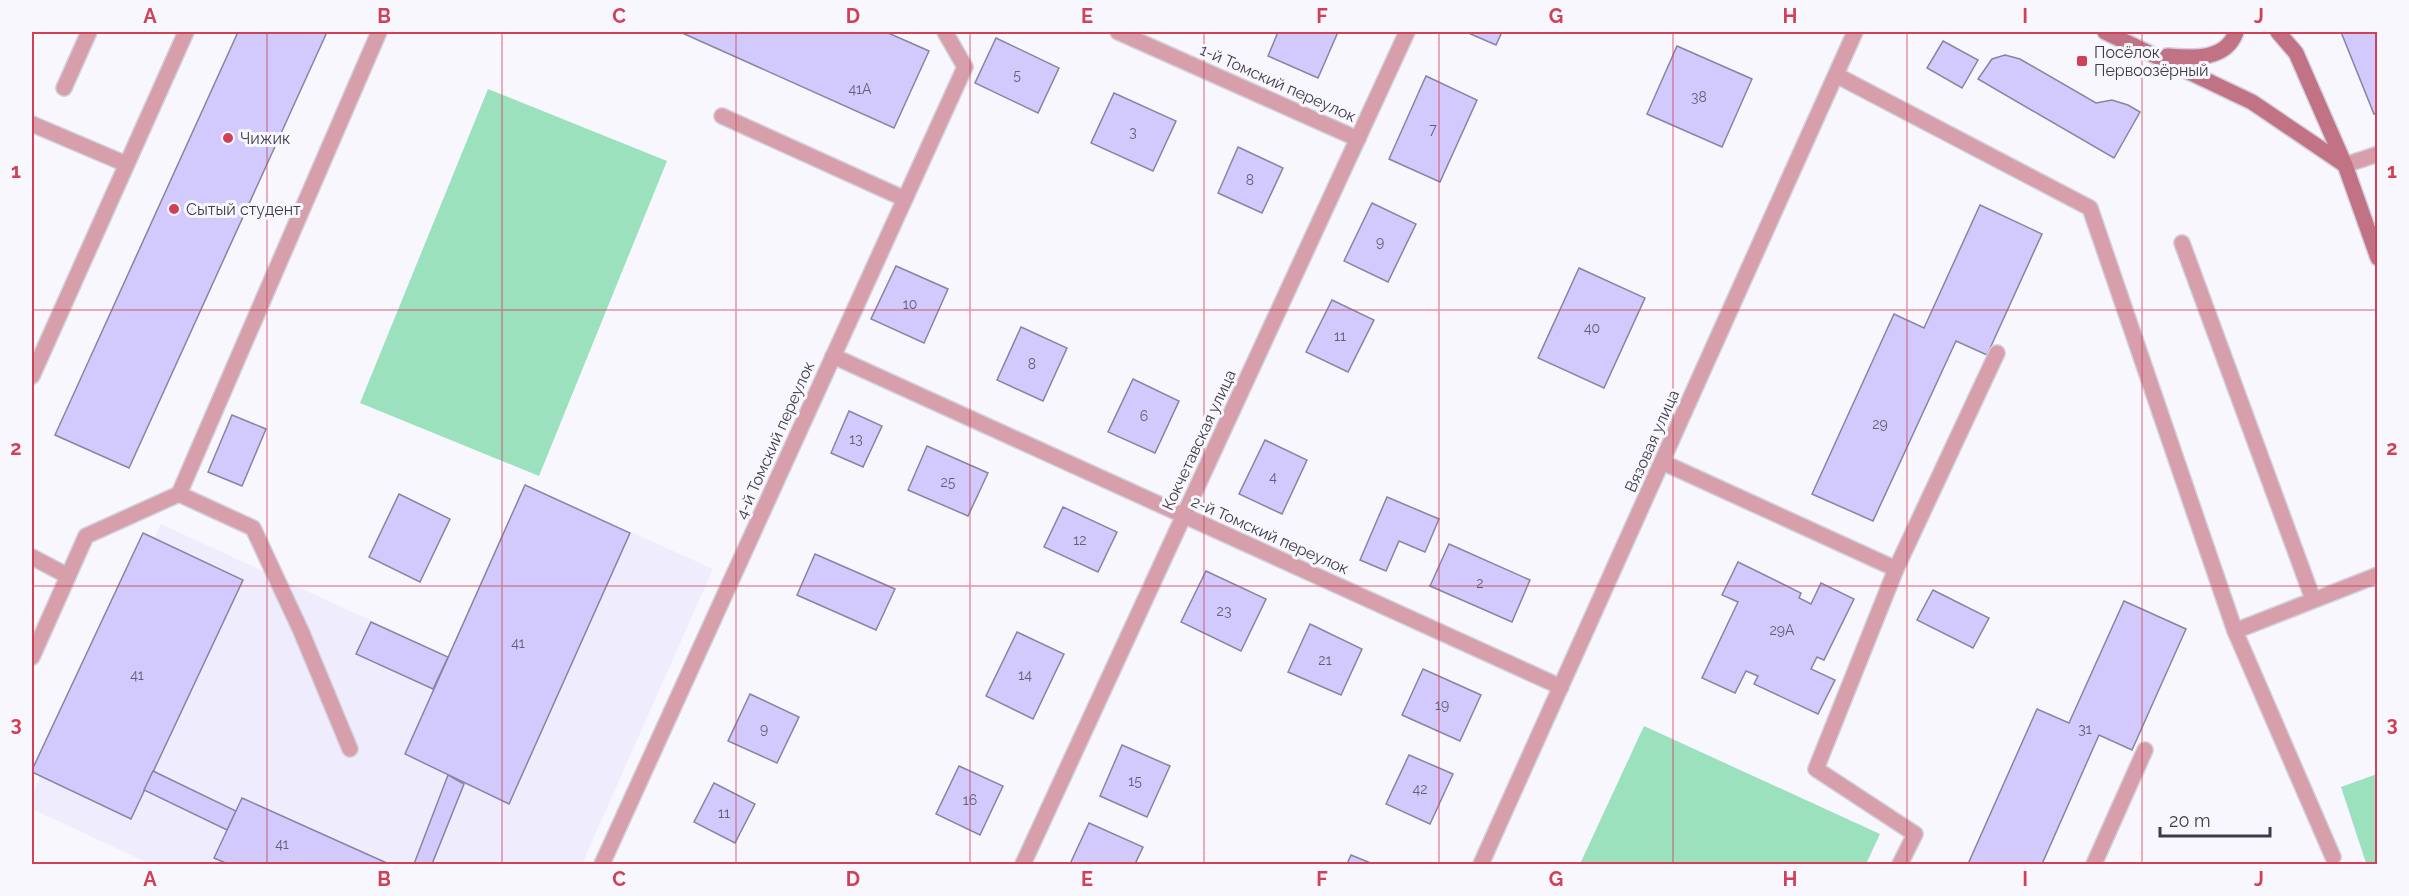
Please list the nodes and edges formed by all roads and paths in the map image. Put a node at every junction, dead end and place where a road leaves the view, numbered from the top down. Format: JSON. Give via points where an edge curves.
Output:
{"nodes":[{"id":1,"x":88,"y":32,"type":"edge"},
{"id":2,"x":186,"y":32,"type":"edge"},
{"id":3,"x":379,"y":32,"type":"edge"},
{"id":4,"x":945,"y":32,"type":"edge"},
{"id":5,"x":1118,"y":32,"type":"edge"},
{"id":6,"x":1407,"y":32,"type":"edge"},
{"id":7,"x":1855,"y":32,"type":"edge"},
{"id":8,"x":2105,"y":32,"type":"edge"},
{"id":9,"x":2236,"y":32,"type":"edge"},
{"id":10,"x":2278,"y":32,"type":"edge"},
{"id":11,"x":2158,"y":55,"type":"junction"},
{"id":12,"x":1836,"y":75,"type":"junction"},
{"id":13,"x":64,"y":88,"type":"dead end"},
{"id":14,"x":722,"y":116,"type":"dead end"},
{"id":15,"x":32,"y":124,"type":"edge"},
{"id":16,"x":1358,"y":139,"type":"junction"},
{"id":17,"x":2378,"y":154,"type":"edge"},
{"id":18,"x":126,"y":164,"type":"junction"},
{"id":19,"x":2345,"y":165,"type":"junction"},
{"id":20,"x":905,"y":199,"type":"junction"},
{"id":21,"x":2182,"y":243,"type":"dead end"},
{"id":22,"x":2378,"y":258,"type":"edge"},
{"id":23,"x":1997,"y":353,"type":"dead end"},
{"id":24,"x":833,"y":356,"type":"junction"},
{"id":25,"x":32,"y":376,"type":"edge"},
{"id":26,"x":1662,"y":462,"type":"junction"},
{"id":27,"x":178,"y":494,"type":"junction"},
{"id":28,"x":1184,"y":516,"type":"junction"},
{"id":29,"x":32,"y":557,"type":"edge"},
{"id":30,"x":1896,"y":569,"type":"junction"},
{"id":31,"x":2378,"y":575,"type":"edge"},
{"id":32,"x":68,"y":576,"type":"junction"},
{"id":33,"x":2313,"y":599,"type":"junction"},
{"id":34,"x":2235,"y":631,"type":"junction"},
{"id":35,"x":32,"y":657,"type":"edge"},
{"id":36,"x":1561,"y":687,"type":"junction"},
{"id":37,"x":350,"y":749,"type":"dead end"},
{"id":38,"x":2145,"y":750,"type":"dead end"},
{"id":39,"x":2333,"y":857,"type":"dead end"},
{"id":40,"x":602,"y":864,"type":"edge"},
{"id":41,"x":1023,"y":864,"type":"edge"},
{"id":42,"x":1482,"y":864,"type":"edge"},
{"id":43,"x":1900,"y":864,"type":"edge"},
{"id":44,"x":2094,"y":864,"type":"edge"}],
"edges":[{"from":1,"to":13,"type":"street"},
{"from":2,"to":18,"type":"street"},
{"from":3,"to":27,"type":"street"},
{"from":4,"to":20,"type":"street","name":"4-й Томский переулок","via":[[964,67]]},
{"from":5,"to":16,"type":"street","name":"1-й Томский переулок"},
{"from":6,"to":16,"type":"street","name":"Кокчетавская улица"},
{"from":7,"to":12,"type":"street","name":"Вязовая улица"},
{"from":8,"to":11,"type":"street"},
{"from":9,"to":11,"type":"street","via":[[2222,51],[2206,56]]},
{"from":10,"to":19,"type":"street","via":[[2296,52]]},
{"from":11,"to":19,"type":"street","via":[[2252,102]]},
{"from":12,"to":26,"type":"street","name":"Вязовая улица"},
{"from":12,"to":34,"type":"street","via":[[2090,208]]},
{"from":14,"to":20,"type":"street"},
{"from":15,"to":18,"type":"street"},
{"from":16,"to":28,"type":"street","name":"Кокчетавская улица"},
{"from":17,"to":19,"type":"street"},
{"from":18,"to":25,"type":"street"},
{"from":19,"to":22,"type":"street"},
{"from":20,"to":24,"type":"street","name":"4-й Томский переулок"},
{"from":21,"to":33,"type":"street"},
{"from":23,"to":30,"type":"street"},
{"from":24,"to":28,"type":"street","name":"2-й Томский переулок"},
{"from":24,"to":40,"type":"street","name":"4-й Томский переулок"},
{"from":26,"to":30,"type":"street"},
{"from":26,"to":36,"type":"street","name":"Вязовая улица"},
{"from":27,"to":32,"type":"street","via":[[86,536]]},
{"from":27,"to":37,"type":"street","via":[[253,528]]},
{"from":28,"to":36,"type":"street","name":"2-й Томский переулок"},
{"from":28,"to":41,"type":"street","name":"Кокчетавская улица"},
{"from":29,"to":32,"type":"street"},
{"from":30,"to":43,"type":"street","via":[[1816,770],[1915,834]]},
{"from":31,"to":33,"type":"street"},
{"from":32,"to":35,"type":"street"},
{"from":33,"to":34,"type":"street"},
{"from":34,"to":39,"type":"street"},
{"from":36,"to":42,"type":"street","name":"Вязовая улица"},
{"from":38,"to":44,"type":"street"}]}
